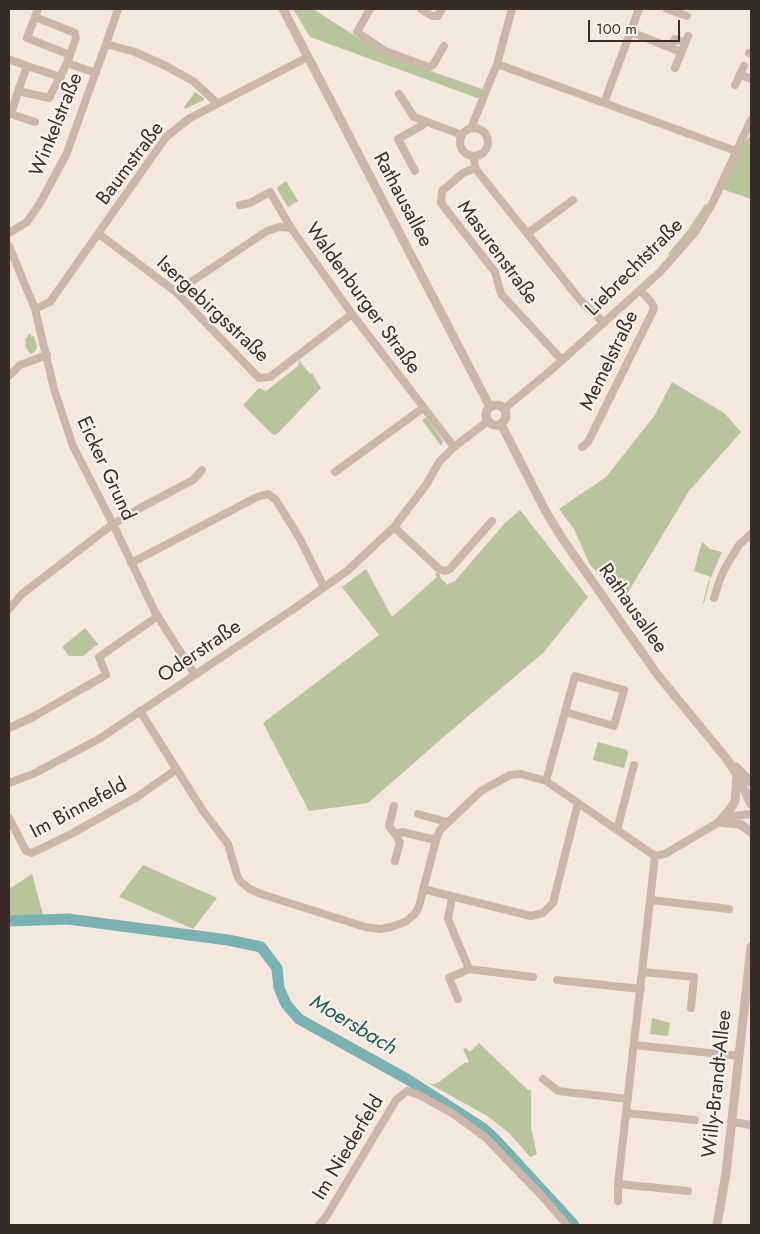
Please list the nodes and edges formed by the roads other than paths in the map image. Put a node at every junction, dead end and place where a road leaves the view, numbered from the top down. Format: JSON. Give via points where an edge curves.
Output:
{"nodes":[{"id":1,"x":38,"y":9,"type":"edge"},
{"id":2,"x":118,"y":9,"type":"edge"},
{"id":3,"x":283,"y":9,"type":"edge"},
{"id":4,"x":370,"y":9,"type":"edge"},
{"id":5,"x":420,"y":9,"type":"edge"},
{"id":6,"x":442,"y":9,"type":"edge"},
{"id":7,"x":512,"y":9,"type":"edge"},
{"id":8,"x":640,"y":9,"type":"edge"},
{"id":9,"x":667,"y":9,"type":"edge"},
{"id":10,"x":688,"y":16,"type":"dead end"},
{"id":11,"x":36,"y":17,"type":"junction"},
{"id":12,"x":631,"y":32,"type":"junction"},
{"id":13,"x":106,"y":44,"type":"junction"},
{"id":14,"x":444,"y":46,"type":"dead end"},
{"id":15,"x":671,"y":48,"type":"junction"},
{"id":16,"x":681,"y":52,"type":"junction"},
{"id":17,"x":308,"y":57,"type":"junction"},
{"id":18,"x":68,"y":59,"type":"junction"},
{"id":19,"x":11,"y":60,"type":"dead end"},
{"id":20,"x":496,"y":64,"type":"junction"},
{"id":21,"x":27,"y":66,"type":"junction"},
{"id":22,"x":744,"y":66,"type":"dead end"},
{"id":23,"x":675,"y":68,"type":"dead end"},
{"id":24,"x":96,"y":72,"type":"junction"},
{"id":25,"x":740,"y":74,"type":"junction"},
{"id":26,"x":61,"y":77,"type":"junction"},
{"id":27,"x":751,"y":80,"type":"edge"},
{"id":28,"x":734,"y":85,"type":"dead end"},
{"id":29,"x":18,"y":91,"type":"junction"},
{"id":30,"x":399,"y":94,"type":"dead end"},
{"id":31,"x":217,"y":103,"type":"junction"},
{"id":32,"x":604,"y":103,"type":"junction"},
{"id":33,"x":751,"y":120,"type":"edge"},
{"id":34,"x":425,"y":121,"type":"junction"},
{"id":35,"x":35,"y":122,"type":"dead end"},
{"id":36,"x":472,"y":128,"type":"junction"},
{"id":37,"x":462,"y":135,"type":"junction"},
{"id":38,"x":736,"y":151,"type":"junction"},
{"id":39,"x":474,"y":157,"type":"junction"},
{"id":40,"x":475,"y":168,"type":"junction"},
{"id":41,"x":415,"y":170,"type":"dead end"},
{"id":42,"x":573,"y":200,"type":"dead end"},
{"id":43,"x":240,"y":205,"type":"dead end"},
{"id":44,"x":291,"y":228,"type":"junction"},
{"id":45,"x":9,"y":233,"type":"edge"},
{"id":46,"x":528,"y":233,"type":"junction"},
{"id":47,"x":99,"y":234,"type":"junction"},
{"id":48,"x":9,"y":246,"type":"edge"},
{"id":49,"x":12,"y":265,"type":"edge"},
{"id":50,"x":640,"y":290,"type":"junction"},
{"id":51,"x":176,"y":292,"type":"junction"},
{"id":52,"x":35,"y":309,"type":"junction"},
{"id":53,"x":352,"y":314,"type":"junction"},
{"id":54,"x":604,"y":323,"type":"junction"},
{"id":55,"x":47,"y":355,"type":"junction"},
{"id":56,"x":562,"y":360,"type":"junction"},
{"id":57,"x":9,"y":376,"type":"edge"},
{"id":58,"x":490,"y":407,"type":"junction"},
{"id":59,"x":423,"y":408,"type":"junction"},
{"id":60,"x":504,"y":409,"type":"junction"},
{"id":61,"x":488,"y":421,"type":"junction"},
{"id":62,"x":501,"y":424,"type":"junction"},
{"id":63,"x":454,"y":447,"type":"junction"},
{"id":64,"x":582,"y":447,"type":"dead end"},
{"id":65,"x":202,"y":470,"type":"dead end"},
{"id":66,"x":335,"y":472,"type":"dead end"},
{"id":67,"x":492,"y":521,"type":"dead end"},
{"id":68,"x":113,"y":524,"type":"junction"},
{"id":69,"x":394,"y":527,"type":"junction"},
{"id":70,"x":751,"y":534,"type":"edge"},
{"id":71,"x":130,"y":563,"type":"junction"},
{"id":72,"x":324,"y":587,"type":"junction"},
{"id":73,"x":714,"y":598,"type":"dead end"},
{"id":74,"x":9,"y":609,"type":"edge"},
{"id":75,"x":158,"y":616,"type":"junction"},
{"id":76,"x":195,"y":675,"type":"junction"},
{"id":77,"x":140,"y":711,"type":"junction"},
{"id":78,"x":565,"y":712,"type":"junction"},
{"id":79,"x":9,"y":728,"type":"edge"},
{"id":80,"x":726,"y":758,"type":"junction"},
{"id":81,"x":634,"y":765,"type":"dead end"},
{"id":82,"x":177,"y":769,"type":"junction"},
{"id":83,"x":736,"y":774,"type":"junction"},
{"id":84,"x":546,"y":781,"type":"junction"},
{"id":85,"x":751,"y":782,"type":"edge"},
{"id":86,"x":9,"y":783,"type":"edge"},
{"id":87,"x":578,"y":803,"type":"junction"},
{"id":88,"x":751,"y":804,"type":"edge"},
{"id":89,"x":394,"y":806,"type":"dead end"},
{"id":90,"x":418,"y":814,"type":"dead end"},
{"id":91,"x":751,"y":814,"type":"edge"},
{"id":92,"x":9,"y":818,"type":"edge"},
{"id":93,"x":447,"y":822,"type":"junction"},
{"id":94,"x":718,"y":822,"type":"junction"},
{"id":95,"x":616,"y":830,"type":"junction"},
{"id":96,"x":751,"y":832,"type":"edge"},
{"id":97,"x":395,"y":834,"type":"junction"},
{"id":98,"x":436,"y":840,"type":"junction"},
{"id":99,"x":655,"y":856,"type":"junction"},
{"id":100,"x":395,"y":861,"type":"dead end"},
{"id":101,"x":424,"y":889,"type":"junction"},
{"id":102,"x":452,"y":896,"type":"junction"},
{"id":103,"x":650,"y":900,"type":"junction"},
{"id":104,"x":729,"y":908,"type":"dead end"},
{"id":105,"x":751,"y":947,"type":"edge"},
{"id":106,"x":469,"y":969,"type":"junction"},
{"id":107,"x":642,"y":972,"type":"junction"},
{"id":108,"x":533,"y":977,"type":"dead end"},
{"id":109,"x":749,"y":979,"type":"edge"},
{"id":110,"x":557,"y":980,"type":"dead end"},
{"id":111,"x":641,"y":989,"type":"junction"},
{"id":112,"x":458,"y":999,"type":"dead end"},
{"id":113,"x":691,"y":1008,"type":"dead end"},
{"id":114,"x":634,"y":1045,"type":"junction"},
{"id":115,"x":739,"y":1056,"type":"junction"},
{"id":116,"x":543,"y":1079,"type":"dead end"},
{"id":117,"x":628,"y":1099,"type":"junction"},
{"id":118,"x":626,"y":1112,"type":"junction"},
{"id":119,"x":695,"y":1120,"type":"dead end"},
{"id":120,"x":732,"y":1122,"type":"junction"},
{"id":121,"x":751,"y":1124,"type":"edge"},
{"id":122,"x":618,"y":1184,"type":"junction"},
{"id":123,"x":688,"y":1191,"type":"dead end"},
{"id":124,"x":618,"y":1201,"type":"dead end"},
{"id":125,"x":319,"y":1225,"type":"edge"},
{"id":126,"x":567,"y":1225,"type":"edge"},
{"id":127,"x":717,"y":1225,"type":"edge"}],
"edges":[{"from":1,"to":11,"type":"street"},
{"from":2,"to":13,"type":"street","name":"Winkelstraße"},
{"from":3,"to":17,"type":"street","name":"Rathausallee"},
{"from":4,"to":14,"type":"street","via":[[357,32],[385,51],[429,67]]},
{"from":5,"to":6,"type":"street","via":[[432,16],[438,16]]},
{"from":7,"to":20,"type":"street"},
{"from":8,"to":12,"type":"street"},
{"from":9,"to":10,"type":"street"},
{"from":11,"to":18,"type":"street","via":[[27,38]]},
{"from":11,"to":18,"type":"street","via":[[75,33]]},
{"from":12,"to":15,"type":"street"},
{"from":12,"to":32,"type":"street"},
{"from":13,"to":24,"type":"street","name":"Winkelstraße"},
{"from":13,"to":31,"type":"street","via":[[166,66],[193,81]]},
{"from":15,"to":16,"type":"street"},
{"from":15,"to":16,"type":"street","via":[[674,39],[686,40]]},
{"from":16,"to":23,"type":"street"},
{"from":17,"to":31,"type":"street","name":"Baumstraße"},
{"from":17,"to":58,"type":"street","name":"Rathausallee"},
{"from":18,"to":24,"type":"street"},
{"from":18,"to":26,"type":"street"},
{"from":19,"to":21,"type":"street"},
{"from":20,"to":32,"type":"street"},
{"from":20,"to":36,"type":"street"},
{"from":21,"to":26,"type":"street"},
{"from":21,"to":29,"type":"street"},
{"from":22,"to":25,"type":"street"},
{"from":24,"to":45,"type":"street","name":"Winkelstraße","via":[[62,164],[27,222]]},
{"from":25,"to":27,"type":"street"},
{"from":25,"to":28,"type":"street"},
{"from":26,"to":29,"type":"street","via":[[50,98]]},
{"from":29,"to":35,"type":"street","via":[[11,114]]},
{"from":30,"to":34,"type":"street","via":[[414,117]]},
{"from":31,"to":47,"type":"street","name":"Baumstraße","via":[[166,137]]},
{"from":32,"to":38,"type":"street"},
{"from":33,"to":38,"type":"street","name":"Liebrechtstraße"},
{"from":34,"to":37,"type":"street"},
{"from":34,"to":41,"type":"street","via":[[398,139]]},
{"from":36,"to":37,"type":"street"},
{"from":36,"to":39,"type":"street","via":[[484,133],[488,141],[486,150]]},
{"from":37,"to":39,"type":"street","via":[[462,150]]},
{"from":38,"to":50,"type":"street","name":"Liebrechtstraße","via":[[696,231]]},
{"from":39,"to":40,"type":"street"},
{"from":40,"to":46,"type":"street"},
{"from":40,"to":56,"type":"street","name":"Masurenstraße","via":[[463,173],[442,191],[441,203],[495,272],[502,294]]},
{"from":42,"to":46,"type":"street"},
{"from":43,"to":44,"type":"street","via":[[270,192]]},
{"from":44,"to":51,"type":"street","name":"Waldenburger Straße","via":[[267,231]]},
{"from":44,"to":53,"type":"street","name":"Waldenburger Straße"},
{"from":46,"to":54,"type":"street","via":[[581,300]]},
{"from":47,"to":51,"type":"street","name":"Isergebirgsstraße"},
{"from":47,"to":52,"type":"street","name":"Baumstraße","via":[[50,302]]},
{"from":48,"to":49,"type":"street","name":"Eicker Grund"},
{"from":49,"to":52,"type":"street","name":"Eicker Grund"},
{"from":50,"to":54,"type":"street","name":"Liebrechtstraße"},
{"from":50,"to":64,"type":"street","name":"Memelstraße","via":[[651,302],[653,311],[588,442]]},
{"from":51,"to":53,"type":"street","name":"Isergebirgsstraße","via":[[259,378],[270,377]]},
{"from":52,"to":55,"type":"street","name":"Eicker Grund"},
{"from":53,"to":59,"type":"street","name":"Waldenburger Straße"},
{"from":54,"to":56,"type":"street","name":"Liebrechtstraße"},
{"from":55,"to":57,"type":"street","via":[[20,365]]},
{"from":55,"to":68,"type":"street","name":"Eicker Grund","via":[[54,389],[73,446]]},
{"from":56,"to":60,"type":"street","name":"Liebrechtstraße"},
{"from":58,"to":60,"type":"street","via":[[498,405]]},
{"from":58,"to":61,"type":"street","via":[[486,413]]},
{"from":59,"to":63,"type":"street","name":"Waldenburger Straße"},
{"from":59,"to":66,"type":"street"},
{"from":60,"to":62,"type":"street","via":[[506,416]]},
{"from":61,"to":62,"type":"street"},
{"from":61,"to":63,"type":"street","name":"Oderstraße"},
{"from":62,"to":80,"type":"street","name":"Rathausallee","via":[[562,538],[657,674]]},
{"from":63,"to":69,"type":"street","name":"Oderstraße","via":[[439,462]]},
{"from":65,"to":68,"type":"street","via":[[193,480]]},
{"from":67,"to":69,"type":"street","via":[[445,571]]},
{"from":68,"to":71,"type":"street","name":"Eicker Grund"},
{"from":68,"to":74,"type":"street","via":[[22,594]]},
{"from":69,"to":72,"type":"street","name":"Oderstraße","via":[[347,571]]},
{"from":70,"to":73,"type":"street","via":[[739,545],[725,568]]},
{"from":71,"to":72,"type":"street","via":[[268,494],[276,500],[300,539]]},
{"from":71,"to":75,"type":"street","name":"Eicker Grund"},
{"from":72,"to":76,"type":"street","name":"Oderstraße"},
{"from":75,"to":76,"type":"street","name":"Eicker Grund"},
{"from":75,"to":79,"type":"street","via":[[99,657],[106,675]]},
{"from":76,"to":77,"type":"street","name":"Oderstraße"},
{"from":77,"to":82,"type":"street"},
{"from":77,"to":86,"type":"street","name":"Oderstraße","via":[[91,743]]},
{"from":78,"to":78,"type":"street","via":[[614,726],[624,690],[575,676]]},
{"from":78,"to":84,"type":"street"},
{"from":80,"to":83,"type":"street","name":"Rathausallee"},
{"from":80,"to":85,"type":"street"},
{"from":81,"to":95,"type":"street"},
{"from":82,"to":92,"type":"street","name":"Im Binnefeld","via":[[137,797],[32,853],[26,851]]},
{"from":82,"to":101,"type":"street","via":[[228,844],[240,882],[250,889],[380,929],[405,922],[415,914]]},
{"from":83,"to":88,"type":"street","name":"Rathausallee"},
{"from":83,"to":94,"type":"street","via":[[734,804]]},
{"from":84,"to":87,"type":"street"},
{"from":84,"to":93,"type":"street","via":[[521,774],[505,778],[481,791]]},
{"from":87,"to":95,"type":"street"},
{"from":87,"to":102,"type":"street","via":[[553,903],[543,913],[531,916]]},
{"from":89,"to":97,"type":"street","via":[[389,826]]},
{"from":90,"to":93,"type":"street"},
{"from":91,"to":94,"type":"street"},
{"from":93,"to":98,"type":"street"},
{"from":94,"to":96,"type":"street","via":[[740,824]]},
{"from":94,"to":99,"type":"street","via":[[664,854]]},
{"from":95,"to":99,"type":"street"},
{"from":97,"to":98,"type":"street","via":[[402,832]]},
{"from":97,"to":100,"type":"street","via":[[400,842]]},
{"from":98,"to":101,"type":"street"},
{"from":99,"to":103,"type":"street"},
{"from":101,"to":102,"type":"street"},
{"from":102,"to":106,"type":"street","via":[[448,919]]},
{"from":103,"to":104,"type":"street"},
{"from":103,"to":107,"type":"street"},
{"from":105,"to":109,"type":"street","name":"Willy-Brandt-Allee"},
{"from":106,"to":108,"type":"street"},
{"from":106,"to":112,"type":"street","via":[[449,978]]},
{"from":107,"to":111,"type":"street"},
{"from":107,"to":113,"type":"street","via":[[694,977]]},
{"from":109,"to":115,"type":"street","name":"Willy-Brandt-Allee"},
{"from":110,"to":111,"type":"street"},
{"from":111,"to":114,"type":"street"},
{"from":114,"to":115,"type":"street"},
{"from":114,"to":117,"type":"street"},
{"from":115,"to":120,"type":"street","name":"Willy-Brandt-Allee"},
{"from":116,"to":117,"type":"street","via":[[558,1091]]},
{"from":117,"to":118,"type":"street"},
{"from":118,"to":119,"type":"street"},
{"from":118,"to":122,"type":"street"},
{"from":120,"to":121,"type":"street"},
{"from":120,"to":127,"type":"street","name":"Willy-Brandt-Allee"},
{"from":122,"to":123,"type":"street"},
{"from":122,"to":124,"type":"street"},
{"from":125,"to":126,"type":"street","name":"Im Niederfeld","via":[[396,1100],[407,1091],[452,1113],[485,1137]]}]}
